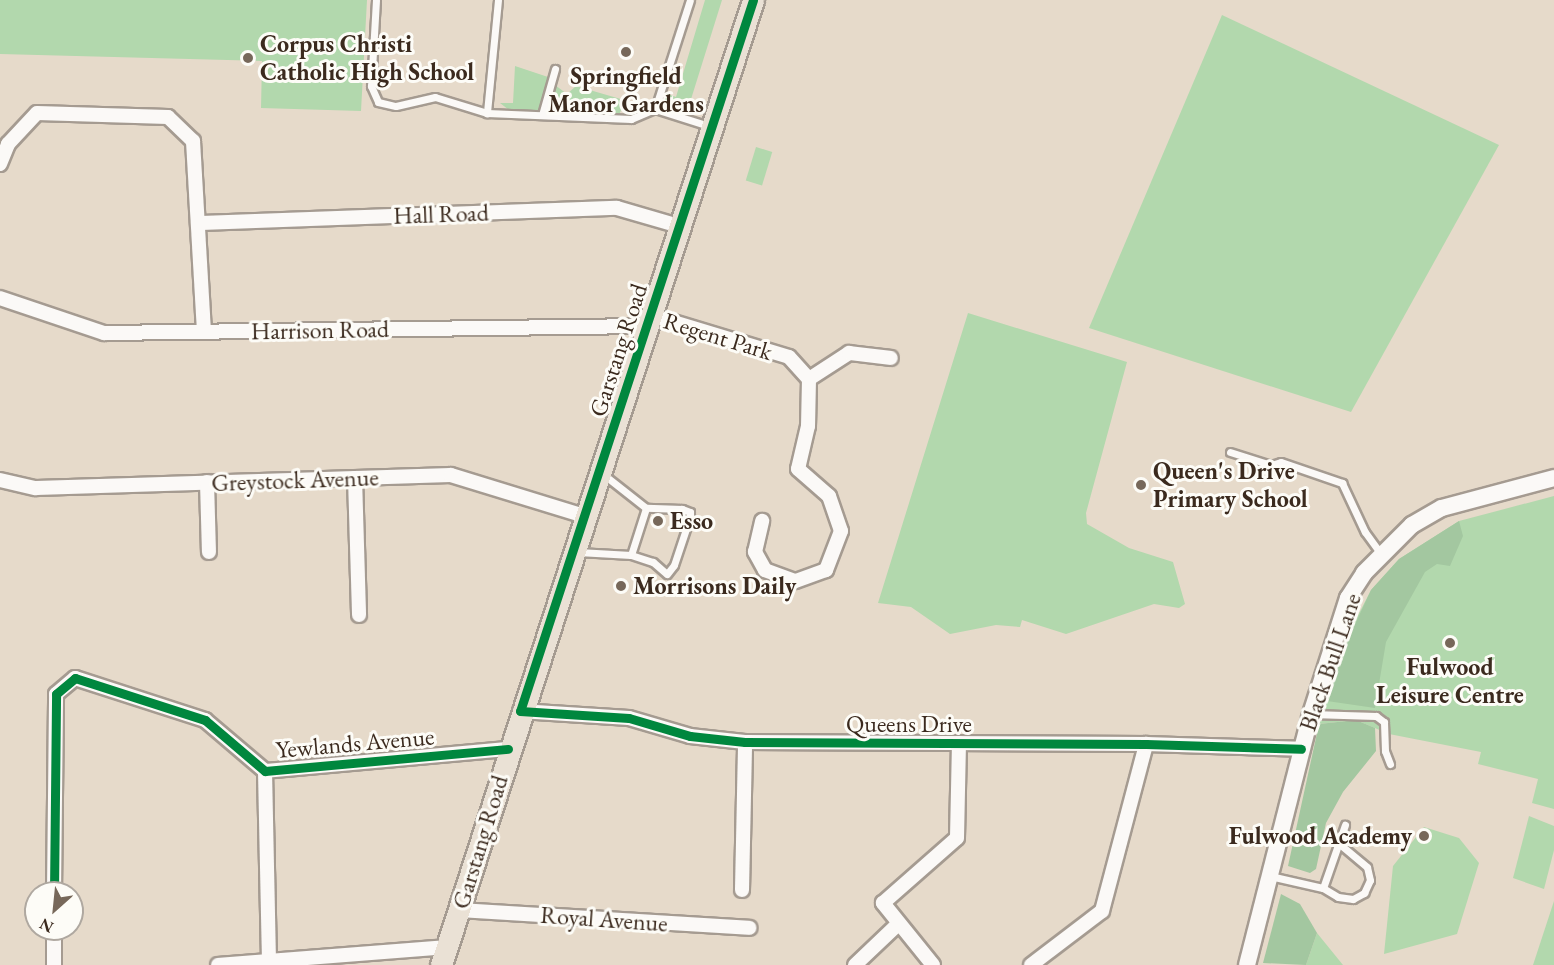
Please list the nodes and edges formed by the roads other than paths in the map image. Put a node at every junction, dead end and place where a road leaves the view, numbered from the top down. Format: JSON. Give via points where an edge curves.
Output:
{"nodes":[{"id":1,"x":376,"y":0,"type":"edge"},
{"id":2,"x":498,"y":0,"type":"edge"},
{"id":3,"x":690,"y":0,"type":"edge"},
{"id":4,"x":753,"y":0,"type":"edge"},
{"id":5,"x":555,"y":69,"type":"dead end"},
{"id":6,"x":655,"y":109,"type":"junction"},
{"id":7,"x":487,"y":113,"type":"junction"},
{"id":8,"x":542,"y":115,"type":"junction"},
{"id":9,"x":711,"y":127,"type":"junction"},
{"id":10,"x":0,"y":164,"type":"edge"},
{"id":11,"x":201,"y":223,"type":"junction"},
{"id":12,"x":679,"y":226,"type":"junction"},
{"id":13,"x":0,"y":298,"type":"edge"},
{"id":14,"x":648,"y":320,"type":"junction"},
{"id":15,"x":204,"y":332,"type":"junction"},
{"id":16,"x":891,"y":358,"type":"dead end"},
{"id":17,"x":808,"y":379,"type":"junction"},
{"id":18,"x":1230,"y":452,"type":"dead end"},
{"id":19,"x":599,"y":470,"type":"junction"},
{"id":20,"x":355,"y":478,"type":"junction"},
{"id":21,"x":1554,"y":478,"type":"edge"},
{"id":22,"x":0,"y":480,"type":"edge"},
{"id":23,"x":207,"y":482,"type":"junction"},
{"id":24,"x":646,"y":508,"type":"junction"},
{"id":25,"x":584,"y":516,"type":"junction"},
{"id":26,"x":762,"y":521,"type":"dead end"},
{"id":27,"x":209,"y":552,"type":"dead end"},
{"id":28,"x":572,"y":552,"type":"junction"},
{"id":29,"x":1380,"y":553,"type":"junction"},
{"id":30,"x":631,"y":555,"type":"junction"},
{"id":31,"x":359,"y":615,"type":"dead end"},
{"id":32,"x":520,"y":711,"type":"junction"},
{"id":33,"x":1311,"y":714,"type":"junction"},
{"id":34,"x":745,"y":742,"type":"junction"},
{"id":35,"x":959,"y":743,"type":"junction"},
{"id":36,"x":1146,"y":744,"type":"junction"},
{"id":37,"x":508,"y":749,"type":"junction"},
{"id":38,"x":1301,"y":749,"type":"junction"},
{"id":39,"x":1390,"y":764,"type":"dead end"},
{"id":40,"x":265,"y":771,"type":"junction"},
{"id":41,"x":1345,"y":825,"type":"dead end"},
{"id":42,"x":1338,"y":843,"type":"junction"},
{"id":43,"x":1270,"y":876,"type":"junction"},
{"id":44,"x":54,"y":881,"type":"edge"},
{"id":45,"x":1323,"y":888,"type":"junction"},
{"id":46,"x":742,"y":890,"type":"dead end"},
{"id":47,"x":458,"y":910,"type":"junction"},
{"id":48,"x":898,"y":924,"type":"junction"},
{"id":49,"x":749,"y":928,"type":"dead end"},
{"id":50,"x":54,"y":941,"type":"edge"},
{"id":51,"x":444,"y":956,"type":"edge"},
{"id":52,"x":269,"y":961,"type":"junction"},
{"id":53,"x":54,"y":965,"type":"edge"},
{"id":54,"x":218,"y":965,"type":"edge"},
{"id":55,"x":855,"y":965,"type":"edge"},
{"id":56,"x":933,"y":965,"type":"edge"},
{"id":57,"x":1031,"y":965,"type":"edge"},
{"id":58,"x":1247,"y":965,"type":"edge"}],
"edges":[{"from":1,"to":7,"type":"lane","via":[[370,86],[378,102],[396,106],[435,97]]},
{"from":2,"to":7,"type":"lane"},
{"from":3,"to":6,"type":"lane"},
{"from":4,"to":9,"type":"highway","name":"Garstang Road"},
{"from":5,"to":8,"type":"lane"},
{"from":6,"to":8,"type":"lane","via":[[631,119]]},
{"from":6,"to":9,"type":"lane"},
{"from":7,"to":8,"type":"lane"},
{"from":9,"to":12,"type":"highway","name":"Garstang Road"},
{"from":10,"to":11,"type":"street","via":[[8,144],[37,113],[168,117],[193,141]]},
{"from":11,"to":12,"type":"street","name":"Hall Road","via":[[617,208]]},
{"from":11,"to":15,"type":"street"},
{"from":12,"to":14,"type":"highway","name":"Garstang Road"},
{"from":13,"to":15,"type":"street","name":"Harrison Road","via":[[104,333]]},
{"from":14,"to":15,"type":"street","name":"Harrison Road"},
{"from":14,"to":17,"type":"street","name":"Regent Park","via":[[789,357]]},
{"from":14,"to":19,"type":"highway","name":"Garstang Road"},
{"from":16,"to":17,"type":"street","via":[[849,353]]},
{"from":17,"to":26,"type":"street","via":[[808,426],[798,469],[829,496],[841,531],[825,570],[795,581],[765,570],[755,552]]},
{"from":18,"to":29,"type":"lane","via":[[1270,465],[1281,462],[1342,483],[1365,532]]},
{"from":19,"to":24,"type":"lane"},
{"from":19,"to":25,"type":"highway","name":"Garstang Road"},
{"from":20,"to":23,"type":"street","name":"Greystock Avenue"},
{"from":20,"to":25,"type":"street","name":"Greystock Avenue","via":[[451,475]]},
{"from":20,"to":31,"type":"street"},
{"from":21,"to":29,"type":"street","name":"Black Bull Lane","via":[[1442,508],[1412,525]]},
{"from":22,"to":23,"type":"street","name":"Greystock Avenue","via":[[36,488]]},
{"from":23,"to":27,"type":"street"},
{"from":24,"to":30,"type":"lane"},
{"from":24,"to":30,"type":"lane","via":[[682,509],[690,512],[690,517],[674,565],[667,573],[653,562]]},
{"from":25,"to":28,"type":"highway","name":"Garstang Road"},
{"from":28,"to":30,"type":"lane"},
{"from":28,"to":32,"type":"highway","name":"Garstang Road"},
{"from":29,"to":33,"type":"street","name":"Black Bull Lane","via":[[1348,598]]},
{"from":32,"to":34,"type":"street","name":"Queens Drive","via":[[629,718],[690,736]]},
{"from":32,"to":37,"type":"highway","name":"Garstang Road"},
{"from":33,"to":38,"type":"street","name":"Black Bull Lane"},
{"from":33,"to":39,"type":"lane","via":[[1376,716],[1384,722],[1385,751]]},
{"from":34,"to":35,"type":"street","name":"Queens Drive"},
{"from":34,"to":46,"type":"street"},
{"from":35,"to":36,"type":"street","name":"Queens Drive"},
{"from":35,"to":48,"type":"street","via":[[957,838],[883,903]]},
{"from":36,"to":38,"type":"street","name":"Queens Drive"},
{"from":36,"to":57,"type":"street","via":[[1102,911]]},
{"from":37,"to":40,"type":"street","name":"Yewlands Avenue"},
{"from":37,"to":47,"type":"highway","name":"Garstang Road"},
{"from":38,"to":43,"type":"street","name":"Black Bull Lane"},
{"from":40,"to":44,"type":"street","name":"Yewlands Avenue","via":[[206,720],[75,678],[56,694]]},
{"from":40,"to":52,"type":"street"},
{"from":41,"to":42,"type":"lane"},
{"from":42,"to":45,"type":"lane"},
{"from":42,"to":45,"type":"lane","via":[[1367,867],[1370,880],[1364,893],[1353,899],[1338,897]]},
{"from":43,"to":45,"type":"lane"},
{"from":43,"to":58,"type":"street","name":"Black Bull Lane"},
{"from":47,"to":49,"type":"street","name":"Royal Avenue"},
{"from":47,"to":51,"type":"highway","name":"Garstang Road"},
{"from":48,"to":55,"type":"street"},
{"from":48,"to":56,"type":"street"},
{"from":50,"to":53,"type":"street"},
{"from":51,"to":52,"type":"street"},
{"from":52,"to":54,"type":"street"}]}
